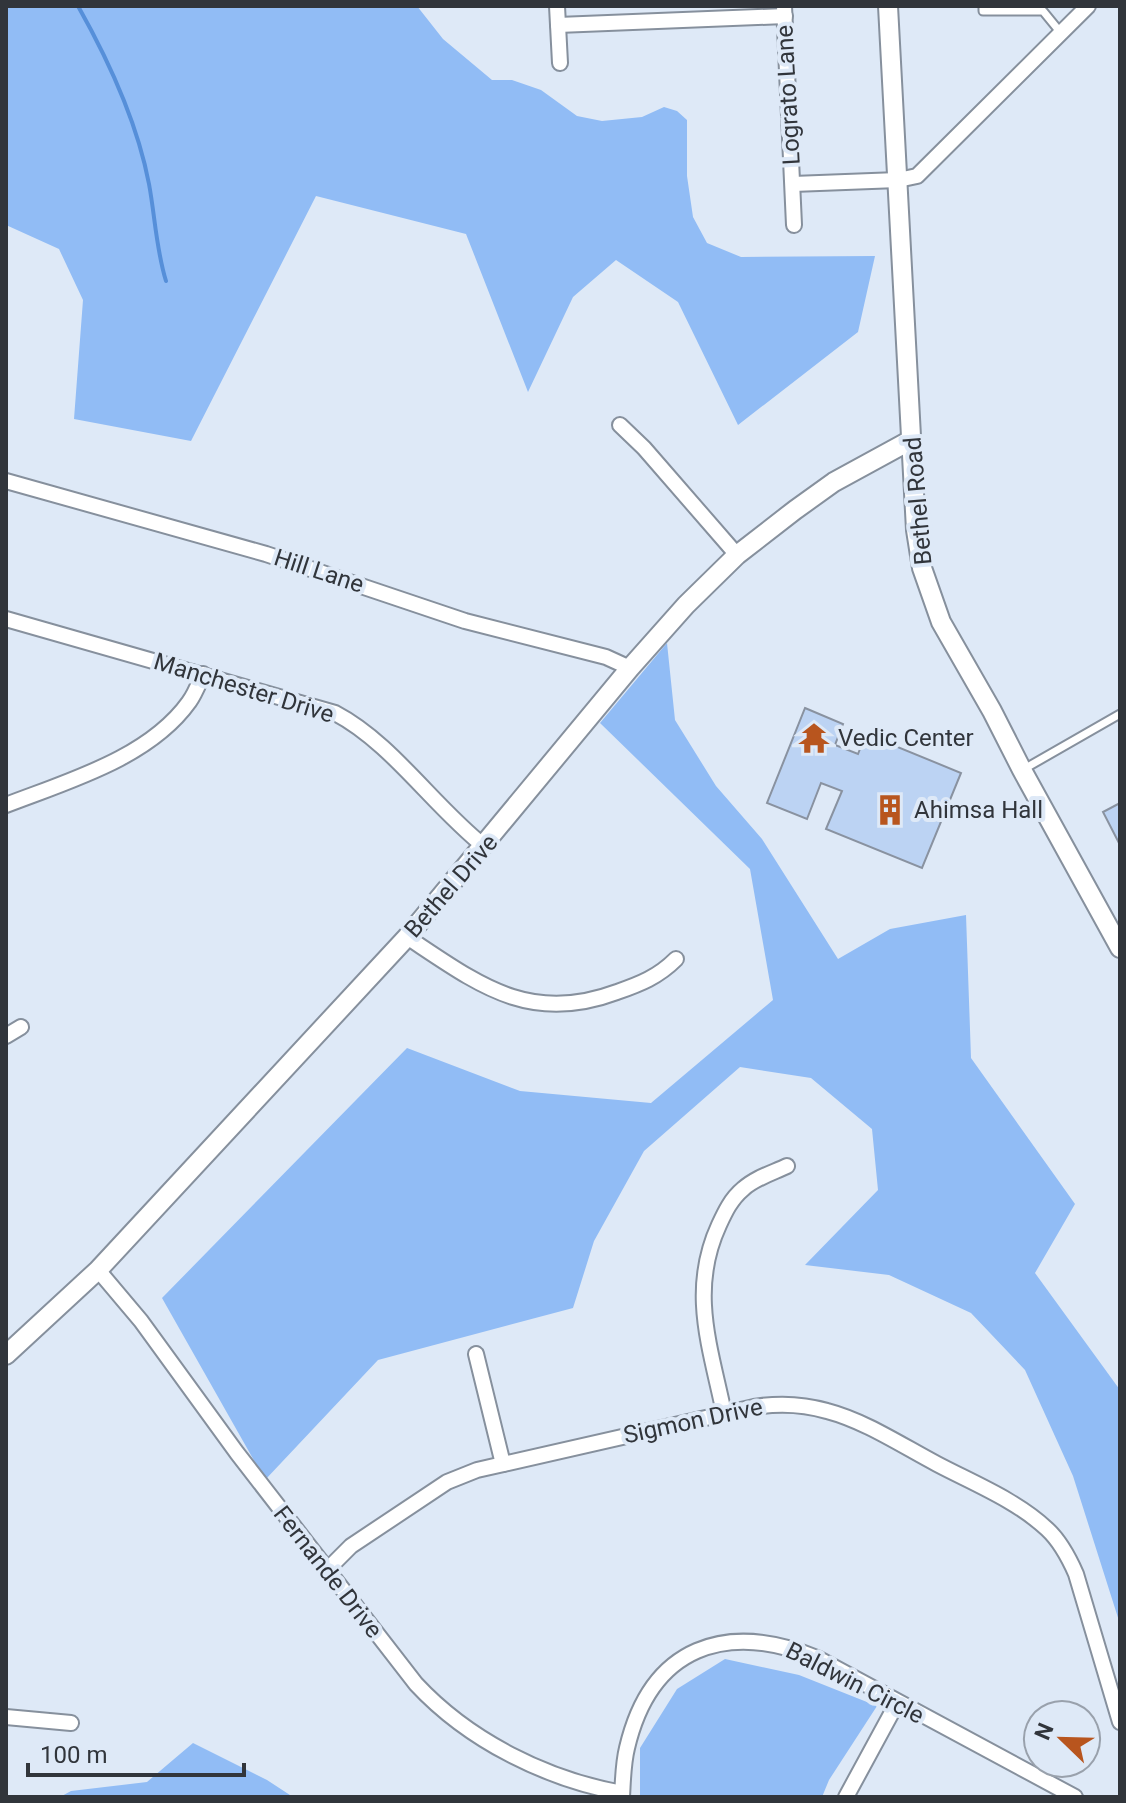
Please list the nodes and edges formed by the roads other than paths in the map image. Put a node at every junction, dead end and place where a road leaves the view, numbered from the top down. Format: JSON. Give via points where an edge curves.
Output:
{"nodes":[{"id":1,"x":557,"y":6,"type":"edge"},
{"id":2,"x":888,"y":6,"type":"edge"},
{"id":3,"x":983,"y":6,"type":"edge"},
{"id":4,"x":1088,"y":6,"type":"edge"},
{"id":5,"x":785,"y":11,"type":"edge"},
{"id":6,"x":558,"y":25,"type":"junction"},
{"id":7,"x":1061,"y":33,"type":"junction"},
{"id":8,"x":560,"y":63,"type":"dead end"},
{"id":9,"x":898,"y":180,"type":"junction"},
{"id":10,"x":793,"y":184,"type":"junction"},
{"id":11,"x":794,"y":225,"type":"dead end"},
{"id":12,"x":620,"y":425,"type":"dead end"},
{"id":13,"x":911,"y":440,"type":"junction"},
{"id":14,"x":6,"y":481,"type":"edge"},
{"id":15,"x":737,"y":555,"type":"junction"},
{"id":16,"x":6,"y":619,"type":"edge"},
{"id":17,"x":630,"y":668,"type":"junction"},
{"id":18,"x":203,"y":674,"type":"junction"},
{"id":19,"x":1120,"y":714,"type":"edge"},
{"id":20,"x":1022,"y":770,"type":"junction"},
{"id":21,"x":6,"y":805,"type":"edge"},
{"id":22,"x":485,"y":847,"type":"junction"},
{"id":23,"x":407,"y":937,"type":"junction"},
{"id":24,"x":1120,"y":948,"type":"edge"},
{"id":25,"x":676,"y":959,"type":"dead end"},
{"id":26,"x":21,"y":1027,"type":"dead end"},
{"id":27,"x":6,"y":1036,"type":"edge"},
{"id":28,"x":787,"y":1166,"type":"dead end"},
{"id":29,"x":98,"y":1270,"type":"junction"},
{"id":30,"x":476,"y":1354,"type":"dead end"},
{"id":31,"x":6,"y":1355,"type":"edge"},
{"id":32,"x":724,"y":1413,"type":"junction"},
{"id":33,"x":503,"y":1464,"type":"junction"},
{"id":34,"x":327,"y":1570,"type":"junction"},
{"id":35,"x":897,"y":1703,"type":"junction"},
{"id":36,"x":6,"y":1717,"type":"edge"},
{"id":37,"x":1120,"y":1722,"type":"edge"},
{"id":38,"x":71,"y":1723,"type":"dead end"},
{"id":39,"x":622,"y":1795,"type":"edge"},
{"id":40,"x":846,"y":1797,"type":"edge"},
{"id":41,"x":1075,"y":1797,"type":"edge"}],
"edges":[{"from":1,"to":6,"type":"street"},
{"from":2,"to":9,"type":"street","name":"Bethel Road"},
{"from":3,"to":7,"type":"lane","via":[[983,11],[1043,11]]},
{"from":4,"to":7,"type":"street"},
{"from":5,"to":6,"type":"street"},
{"from":5,"to":10,"type":"street","name":"Lograto Lane"},
{"from":6,"to":8,"type":"street"},
{"from":7,"to":9,"type":"street","via":[[927,170]]},
{"from":9,"to":10,"type":"street"},
{"from":9,"to":13,"type":"street","name":"Bethel Road"},
{"from":10,"to":11,"type":"street","name":"Lograto Lane"},
{"from":12,"to":15,"type":"street"},
{"from":13,"to":15,"type":"street","name":"Bethel Drive","via":[[834,482]]},
{"from":13,"to":20,"type":"street","name":"Bethel Road","via":[[916,530],[930,596]]},
{"from":14,"to":17,"type":"street","name":"Hill Lane","via":[[266,554],[465,621],[606,657]]},
{"from":15,"to":17,"type":"street","name":"Bethel Drive"},
{"from":16,"to":18,"type":"street","name":"Manchester Drive"},
{"from":17,"to":22,"type":"street","name":"Bethel Drive"},
{"from":18,"to":21,"type":"street","via":[[189,702],[144,745]]},
{"from":18,"to":22,"type":"street","name":"Manchester Drive","via":[[350,721]]},
{"from":19,"to":20,"type":"lane"},
{"from":20,"to":24,"type":"street","name":"Bethel Road"},
{"from":22,"to":23,"type":"street","name":"Bethel Drive"},
{"from":23,"to":25,"type":"street","via":[[490,989],[555,1005],[595,1001],[648,981]]},
{"from":23,"to":29,"type":"street","name":"Bethel Drive"},
{"from":26,"to":27,"type":"street"},
{"from":28,"to":32,"type":"street","via":[[757,1179],[731,1202],[703,1268],[704,1310]]},
{"from":29,"to":31,"type":"street","name":"Bethel Drive"},
{"from":29,"to":34,"type":"street","name":"Fernande Drive"},
{"from":30,"to":33,"type":"street"},
{"from":32,"to":33,"type":"street","name":"Sigmon Drive"},
{"from":32,"to":37,"type":"street","name":"Sigmon Drive","via":[[783,1404],[839,1414],[1031,1515],[1058,1542],[1076,1574]]},
{"from":33,"to":34,"type":"street","name":"Sigmon Drive","via":[[432,1490],[351,1546]]},
{"from":34,"to":39,"type":"street","name":"Fernande Drive","via":[[416,1684],[455,1722],[525,1760]]},
{"from":35,"to":39,"type":"street","name":"Baldwin Circle","via":[[788,1647],[745,1640],[715,1644],[680,1660],[646,1700],[628,1744]]},
{"from":35,"to":40,"type":"street"},
{"from":35,"to":41,"type":"street","name":"Baldwin Circle"},
{"from":36,"to":38,"type":"street"}]}
